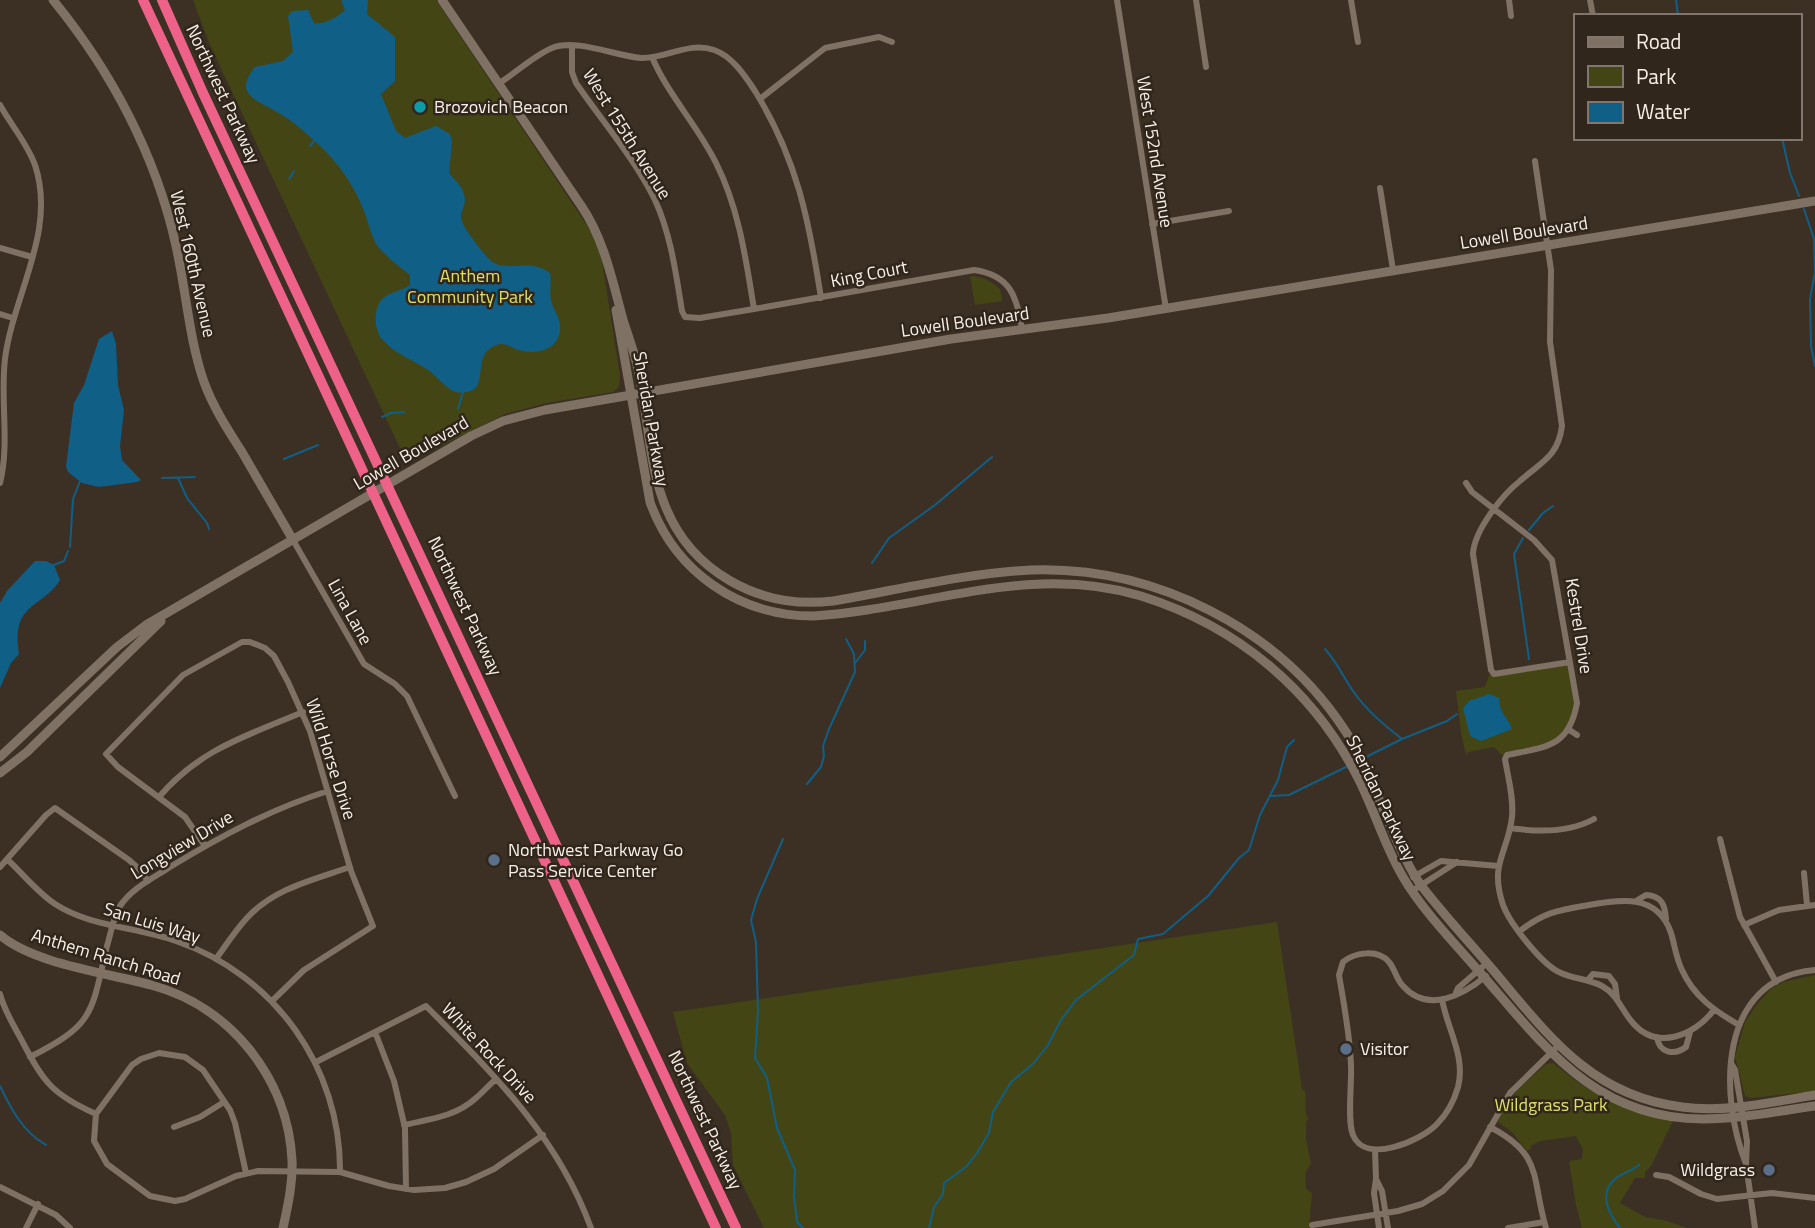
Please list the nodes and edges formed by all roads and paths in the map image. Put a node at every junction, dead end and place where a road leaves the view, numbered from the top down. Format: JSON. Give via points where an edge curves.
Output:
{"nodes":[{"id":1,"x":52,"y":0,"type":"edge"},
{"id":2,"x":143,"y":0,"type":"edge"},
{"id":3,"x":162,"y":0,"type":"edge"},
{"id":4,"x":442,"y":0,"type":"edge"},
{"id":5,"x":1117,"y":0,"type":"edge"},
{"id":6,"x":1196,"y":0,"type":"edge"},
{"id":7,"x":1351,"y":0,"type":"edge"},
{"id":8,"x":1508,"y":0,"type":"edge"},
{"id":9,"x":1511,"y":16,"type":"dead end"},
{"id":10,"x":892,"y":42,"type":"dead end"},
{"id":11,"x":1358,"y":42,"type":"dead end"},
{"id":12,"x":572,"y":46,"type":"junction"},
{"id":13,"x":652,"y":57,"type":"junction"},
{"id":14,"x":1206,"y":67,"type":"dead end"},
{"id":15,"x":498,"y":84,"type":"junction"},
{"id":16,"x":760,"y":99,"type":"junction"},
{"id":17,"x":0,"y":105,"type":"edge"},
{"id":18,"x":3,"y":118,"type":"edge"},
{"id":19,"x":1535,"y":161,"type":"dead end"},
{"id":20,"x":1380,"y":188,"type":"dead end"},
{"id":21,"x":1815,"y":201,"type":"edge"},
{"id":22,"x":1229,"y":211,"type":"dead end"},
{"id":23,"x":1152,"y":224,"type":"junction"},
{"id":24,"x":1548,"y":245,"type":"junction"},
{"id":25,"x":0,"y":248,"type":"edge"},
{"id":26,"x":32,"y":257,"type":"junction"},
{"id":27,"x":1393,"y":270,"type":"junction"},
{"id":28,"x":609,"y":271,"type":"junction"},
{"id":29,"x":821,"y":298,"type":"junction"},
{"id":30,"x":754,"y":309,"type":"junction"},
{"id":31,"x":1166,"y":309,"type":"junction"},
{"id":32,"x":0,"y":314,"type":"edge"},
{"id":33,"x":685,"y":317,"type":"joint"},
{"id":34,"x":13,"y":318,"type":"junction"},
{"id":35,"x":1022,"y":329,"type":"junction"},
{"id":36,"x":1,"y":379,"type":"edge"},
{"id":37,"x":643,"y":394,"type":"junction"},
{"id":38,"x":631,"y":396,"type":"junction"},
{"id":39,"x":2,"y":443,"type":"edge"},
{"id":40,"x":0,"y":483,"type":"edge"},
{"id":41,"x":1466,"y":483,"type":"dead end"},
{"id":42,"x":1494,"y":510,"type":"junction"},
{"id":43,"x":293,"y":540,"type":"junction"},
{"id":44,"x":167,"y":614,"type":"junction"},
{"id":45,"x":1570,"y":662,"type":"junction"},
{"id":46,"x":303,"y":712,"type":"junction"},
{"id":47,"x":1568,"y":729,"type":"junction"},
{"id":48,"x":1577,"y":735,"type":"dead end"},
{"id":49,"x":0,"y":757,"type":"edge"},
{"id":50,"x":0,"y":774,"type":"edge"},
{"id":51,"x":328,"y":791,"type":"junction"},
{"id":52,"x":455,"y":796,"type":"dead end"},
{"id":53,"x":159,"y":797,"type":"junction"},
{"id":54,"x":1594,"y":819,"type":"dead end"},
{"id":55,"x":1510,"y":828,"type":"junction"},
{"id":56,"x":1720,"y":839,"type":"dead end"},
{"id":57,"x":205,"y":846,"type":"junction"},
{"id":58,"x":8,"y":860,"type":"junction"},
{"id":59,"x":1497,"y":866,"type":"junction"},
{"id":60,"x":0,"y":867,"type":"edge"},
{"id":61,"x":350,"y":867,"type":"junction"},
{"id":62,"x":1804,"y":873,"type":"dead end"},
{"id":63,"x":1417,"y":880,"type":"junction"},
{"id":64,"x":148,"y":881,"type":"junction"},
{"id":65,"x":1406,"y":882,"type":"junction"},
{"id":66,"x":1412,"y":891,"type":"junction"},
{"id":67,"x":1636,"y":901,"type":"junction"},
{"id":68,"x":1811,"y":905,"type":"edge"},
{"id":69,"x":1666,"y":921,"type":"junction"},
{"id":70,"x":113,"y":925,"type":"junction"},
{"id":71,"x":1744,"y":925,"type":"junction"},
{"id":72,"x":1520,"y":931,"type":"junction"},
{"id":73,"x":0,"y":935,"type":"edge"},
{"id":74,"x":216,"y":959,"type":"junction"},
{"id":75,"x":1490,"y":967,"type":"junction"},
{"id":76,"x":1815,"y":970,"type":"edge"},
{"id":77,"x":101,"y":973,"type":"junction"},
{"id":78,"x":1482,"y":974,"type":"junction"},
{"id":79,"x":1588,"y":980,"type":"junction"},
{"id":80,"x":1776,"y":982,"type":"junction"},
{"id":81,"x":0,"y":994,"type":"edge"},
{"id":82,"x":1617,"y":998,"type":"junction"},
{"id":83,"x":1442,"y":999,"type":"junction"},
{"id":84,"x":272,"y":1001,"type":"junction"},
{"id":85,"x":1713,"y":1010,"type":"junction"},
{"id":86,"x":1739,"y":1025,"type":"junction"},
{"id":87,"x":375,"y":1032,"type":"junction"},
{"id":88,"x":1690,"y":1032,"type":"junction"},
{"id":89,"x":1657,"y":1037,"type":"junction"},
{"id":90,"x":1555,"y":1049,"type":"junction"},
{"id":91,"x":30,"y":1057,"type":"junction"},
{"id":92,"x":316,"y":1062,"type":"junction"},
{"id":93,"x":496,"y":1079,"type":"junction"},
{"id":94,"x":1815,"y":1095,"type":"edge"},
{"id":95,"x":224,"y":1102,"type":"junction"},
{"id":96,"x":1815,"y":1106,"type":"edge"},
{"id":97,"x":1737,"y":1112,"type":"junction"},
{"id":98,"x":96,"y":1114,"type":"junction"},
{"id":99,"x":404,"y":1125,"type":"junction"},
{"id":100,"x":174,"y":1127,"type":"dead end"},
{"id":101,"x":1490,"y":1127,"type":"junction"},
{"id":102,"x":543,"y":1135,"type":"junction"},
{"id":103,"x":1375,"y":1150,"type":"junction"},
{"id":104,"x":292,"y":1171,"type":"junction"},
{"id":105,"x":340,"y":1172,"type":"junction"},
{"id":106,"x":246,"y":1173,"type":"junction"},
{"id":107,"x":1656,"y":1175,"type":"dead end"},
{"id":108,"x":0,"y":1187,"type":"edge"},
{"id":109,"x":406,"y":1189,"type":"junction"},
{"id":110,"x":1750,"y":1195,"type":"junction"},
{"id":111,"x":1815,"y":1198,"type":"edge"},
{"id":112,"x":38,"y":1204,"type":"junction"},
{"id":113,"x":1381,"y":1214,"type":"junction"},
{"id":114,"x":1312,"y":1225,"type":"dead end"},
{"id":115,"x":1545,"y":1225,"type":"edge"},
{"id":116,"x":589,"y":1227,"type":"edge"},
{"id":117,"x":26,"y":1228,"type":"edge"},
{"id":118,"x":70,"y":1228,"type":"edge"},
{"id":119,"x":282,"y":1228,"type":"edge"},
{"id":120,"x":716,"y":1228,"type":"edge"},
{"id":121,"x":736,"y":1228,"type":"edge"},
{"id":122,"x":1379,"y":1228,"type":"edge"},
{"id":123,"x":1388,"y":1228,"type":"edge"},
{"id":124,"x":1508,"y":1228,"type":"edge"},
{"id":125,"x":1755,"y":1228,"type":"edge"}],
"edges":[{"from":1,"to":43,"type":"main road","name":"West 160th Avenue","via":[[103,69],[142,144],[171,224],[203,379]]},
{"from":2,"to":120,"type":"highway","name":"Northwest Parkway"},
{"from":3,"to":121,"type":"highway","name":"Northwest Parkway"},
{"from":4,"to":15,"type":"main road","name":"Sheridan Parkway"},
{"from":5,"to":23,"type":"street","name":"West 152nd Avenue"},
{"from":6,"to":14,"type":"street"},
{"from":7,"to":11,"type":"street"},
{"from":8,"to":9,"type":"street"},
{"from":10,"to":16,"type":"street","via":[[880,37],[825,48]]},
{"from":12,"to":13,"type":"street"},
{"from":12,"to":15,"type":"street","via":[[552,48]]},
{"from":12,"to":33,"type":"street","name":"West 155th Avenue","via":[[576,83],[655,201],[672,251]]},
{"from":13,"to":16,"type":"street","via":[[702,47],[718,50],[741,71]]},
{"from":13,"to":30,"type":"street","via":[[662,80],[698,130],[731,198]]},
{"from":15,"to":28,"type":"main road","name":"Sheridan Parkway","via":[[588,216]]},
{"from":16,"to":29,"type":"street","via":[[798,180]]},
{"from":17,"to":18,"type":"street"},
{"from":18,"to":26,"type":"street","via":[[30,154],[41,187],[41,219]]},
{"from":19,"to":24,"type":"street"},
{"from":20,"to":27,"type":"street"},
{"from":21,"to":24,"type":"main road","name":"Lowell Boulevard"},
{"from":22,"to":23,"type":"street"},
{"from":23,"to":31,"type":"street","name":"West 152nd Avenue"},
{"from":24,"to":27,"type":"main road","name":"Lowell Boulevard"},
{"from":24,"to":42,"type":"street","via":[[1550,342],[1560,438],[1547,461],[1518,482]]},
{"from":25,"to":26,"type":"street"},
{"from":26,"to":34,"type":"street"},
{"from":27,"to":31,"type":"main road","name":"Lowell Boulevard"},
{"from":28,"to":37,"type":"main road","name":"Sheridan Parkway"},
{"from":28,"to":38,"type":"main road","name":"Sheridan Parkway"},
{"from":29,"to":30,"type":"street","name":"King Court"},
{"from":29,"to":35,"type":"street","name":"King Court","via":[[963,270],[989,272],[1014,295]]},
{"from":30,"to":33,"type":"street","name":"King Court"},
{"from":31,"to":35,"type":"main road","name":"Lowell Boulevard"},
{"from":32,"to":34,"type":"street"},
{"from":34,"to":36,"type":"street"},
{"from":35,"to":37,"type":"main road","name":"Lowell Boulevard"},
{"from":36,"to":39,"type":"street"},
{"from":37,"to":38,"type":"main road","name":"Lowell Boulevard"},
{"from":37,"to":63,"type":"main road","name":"Sheridan Parkway","via":[[658,481],[670,517],[696,555],[741,588],[777,600],[814,603],[1009,572],[1066,571],[1150,586],[1196,603],[1245,631],[1296,672],[1346,732],[1373,779]]},
{"from":38,"to":43,"type":"main road","name":"Lowell Boulevard","via":[[512,418],[471,436]]},
{"from":38,"to":65,"type":"main road","name":"Sheridan Parkway","via":[[647,493],[661,527],[691,568],[714,586],[739,601],[771,611],[813,616],[1025,583],[1111,589],[1173,607],[1237,640],[1315,711],[1361,783]]},
{"from":39,"to":40,"type":"street"},
{"from":41,"to":42,"type":"street","name":"Kestrel Drive"},
{"from":42,"to":45,"type":"street","name":"Kestrel Drive","via":[[1552,560]]},
{"from":42,"to":45,"type":"street","via":[[1476,537],[1473,554],[1491,670],[1494,674]]},
{"from":43,"to":44,"type":"main road","name":"Lowell Boulevard"},
{"from":43,"to":52,"type":"street","name":"Lina Lane","via":[[364,664],[407,696]]},
{"from":44,"to":49,"type":"main road","name":"Lowell Boulevard","via":[[117,647]]},
{"from":44,"to":50,"type":"main road","name":"Lowell Boulevard"},
{"from":45,"to":47,"type":"street","name":"Kestrel Drive","via":[[1577,703]]},
{"from":46,"to":51,"type":"street","name":"Wild Horse Drive"},
{"from":46,"to":53,"type":"street","via":[[214,750],[187,767]]},
{"from":46,"to":53,"type":"street","name":"Wild Horse Drive","via":[[274,656],[265,648],[242,642],[200,664],[177,680],[106,754]]},
{"from":47,"to":48,"type":"street"},
{"from":47,"to":55,"type":"street","via":[[1544,748],[1507,755]]},
{"from":51,"to":57,"type":"street","name":"Longview Drive","via":[[284,806]]},
{"from":51,"to":61,"type":"street","name":"Wild Horse Drive"},
{"from":53,"to":57,"type":"street","name":"Wild Horse Drive","via":[[185,817]]},
{"from":54,"to":55,"type":"street","via":[[1548,831]]},
{"from":55,"to":59,"type":"street"},
{"from":56,"to":71,"type":"street"},
{"from":57,"to":64,"type":"street","name":"Longview Drive"},
{"from":58,"to":60,"type":"street"},
{"from":58,"to":64,"type":"street","via":[[55,808],[130,861]]},
{"from":58,"to":70,"type":"street","name":"San Luis Way","via":[[66,911]]},
{"from":59,"to":63,"type":"street","via":[[1457,862]]},
{"from":59,"to":72,"type":"street","via":[[1503,905]]},
{"from":61,"to":74,"type":"street","via":[[276,895],[248,917]]},
{"from":61,"to":84,"type":"street","name":"Wild Horse Drive","via":[[373,926],[304,970]]},
{"from":62,"to":68,"type":"street"},
{"from":63,"to":65,"type":"street"},
{"from":63,"to":66,"type":"street"},
{"from":63,"to":75,"type":"main road","name":"Sheridan Parkway"},
{"from":64,"to":70,"type":"street","name":"Longview Drive","via":[[131,891]]},
{"from":65,"to":66,"type":"main road","name":"Sheridan Parkway"},
{"from":66,"to":78,"type":"main road","name":"Sheridan Parkway"},
{"from":67,"to":69,"type":"street"},
{"from":67,"to":69,"type":"street","via":[[1646,895],[1658,898],[1665,906]]},
{"from":67,"to":72,"type":"street","via":[[1551,912]]},
{"from":68,"to":71,"type":"street","via":[[1779,910]]},
{"from":69,"to":85,"type":"street","via":[[1682,971]]},
{"from":70,"to":74,"type":"street","name":"San Luis Way","via":[[176,941]]},
{"from":70,"to":77,"type":"street","name":"Longview Drive"},
{"from":71,"to":80,"type":"street"},
{"from":72,"to":79,"type":"street","via":[[1551,968]]},
{"from":73,"to":77,"type":"main road","name":"Anthem Ranch Road","via":[[23,950]]},
{"from":74,"to":84,"type":"street","name":"San Luis Way","via":[[246,977]]},
{"from":75,"to":78,"type":"street"},
{"from":75,"to":90,"type":"main road","name":"Sheridan Parkway"},
{"from":76,"to":80,"type":"street"},
{"from":77,"to":91,"type":"street","name":"Longview Drive","via":[[85,1020],[69,1036]]},
{"from":77,"to":104,"type":"main road","name":"Anthem Ranch Road","via":[[170,991],[204,1007],[231,1028],[265,1070],[281,1103]]},
{"from":78,"to":83,"type":"street","via":[[1462,994]]},
{"from":78,"to":90,"type":"main road","name":"Sheridan Parkway"},
{"from":79,"to":82,"type":"street"},
{"from":79,"to":82,"type":"street","via":[[1593,974],[1609,976]]},
{"from":80,"to":86,"type":"street","via":[[1752,1003]]},
{"from":81,"to":91,"type":"street"},
{"from":82,"to":89,"type":"street","via":[[1640,1030]]},
{"from":83,"to":103,"type":"street","via":[[1460,1060],[1454,1098],[1445,1115],[1425,1133]]},
{"from":83,"to":103,"type":"street","via":[[1410,993],[1379,955],[1351,957],[1341,965],[1351,1062],[1351,1128],[1357,1142]]},
{"from":84,"to":92,"type":"street","name":"San Luis Way"},
{"from":85,"to":86,"type":"street"},
{"from":85,"to":88,"type":"street"},
{"from":86,"to":97,"type":"street","via":[[1731,1063]]},
{"from":87,"to":92,"type":"street","name":"White Rock Drive"},
{"from":87,"to":93,"type":"street","name":"White Rock Drive","via":[[426,1006]]},
{"from":87,"to":99,"type":"street","via":[[394,1081]]},
{"from":88,"to":89,"type":"street","via":[[1668,1039]]},
{"from":88,"to":89,"type":"street","via":[[1686,1047],[1676,1052],[1664,1050]]},
{"from":90,"to":97,"type":"main road","name":"Sheridan Parkway","via":[[1635,1096],[1684,1108]]},
{"from":90,"to":101,"type":"street","via":[[1510,1093]]},
{"from":91,"to":98,"type":"street","via":[[55,1091]]},
{"from":92,"to":105,"type":"street","name":"San Luis Way","via":[[334,1113]]},
{"from":93,"to":99,"type":"street","via":[[460,1110]]},
{"from":93,"to":102,"type":"street","name":"White Rock Drive"},
{"from":94,"to":97,"type":"main road","name":"Sheridan Parkway"},
{"from":95,"to":98,"type":"street","via":[[198,1064],[159,1053],[132,1065]]},
{"from":95,"to":100,"type":"street"},
{"from":95,"to":106,"type":"street","via":[[235,1123]]},
{"from":96,"to":97,"type":"main road","name":"Sheridan Parkway"},
{"from":97,"to":110,"type":"street","via":[[1747,1141]]},
{"from":98,"to":106,"type":"street","via":[[94,1141],[101,1156],[149,1196],[185,1199]]},
{"from":99,"to":109,"type":"street"},
{"from":101,"to":113,"type":"street","via":[[1453,1184],[1422,1204]]},
{"from":101,"to":115,"type":"street","via":[[1528,1156]]},
{"from":102,"to":109,"type":"street","via":[[466,1182]]},
{"from":102,"to":116,"type":"street","name":"White Rock Drive","via":[[569,1177]]},
{"from":103,"to":113,"type":"street"},
{"from":104,"to":105,"type":"street"},
{"from":104,"to":106,"type":"street"},
{"from":104,"to":119,"type":"main road","name":"Anthem Ranch Road"},
{"from":105,"to":109,"type":"street"},
{"from":107,"to":110,"type":"street","via":[[1709,1197]]},
{"from":108,"to":112,"type":"street"},
{"from":110,"to":111,"type":"street"},
{"from":110,"to":125,"type":"street"},
{"from":112,"to":117,"type":"street"},
{"from":112,"to":118,"type":"street"},
{"from":113,"to":114,"type":"street"},
{"from":113,"to":122,"type":"street"},
{"from":113,"to":123,"type":"street"},
{"from":115,"to":124,"type":"street"}]}
